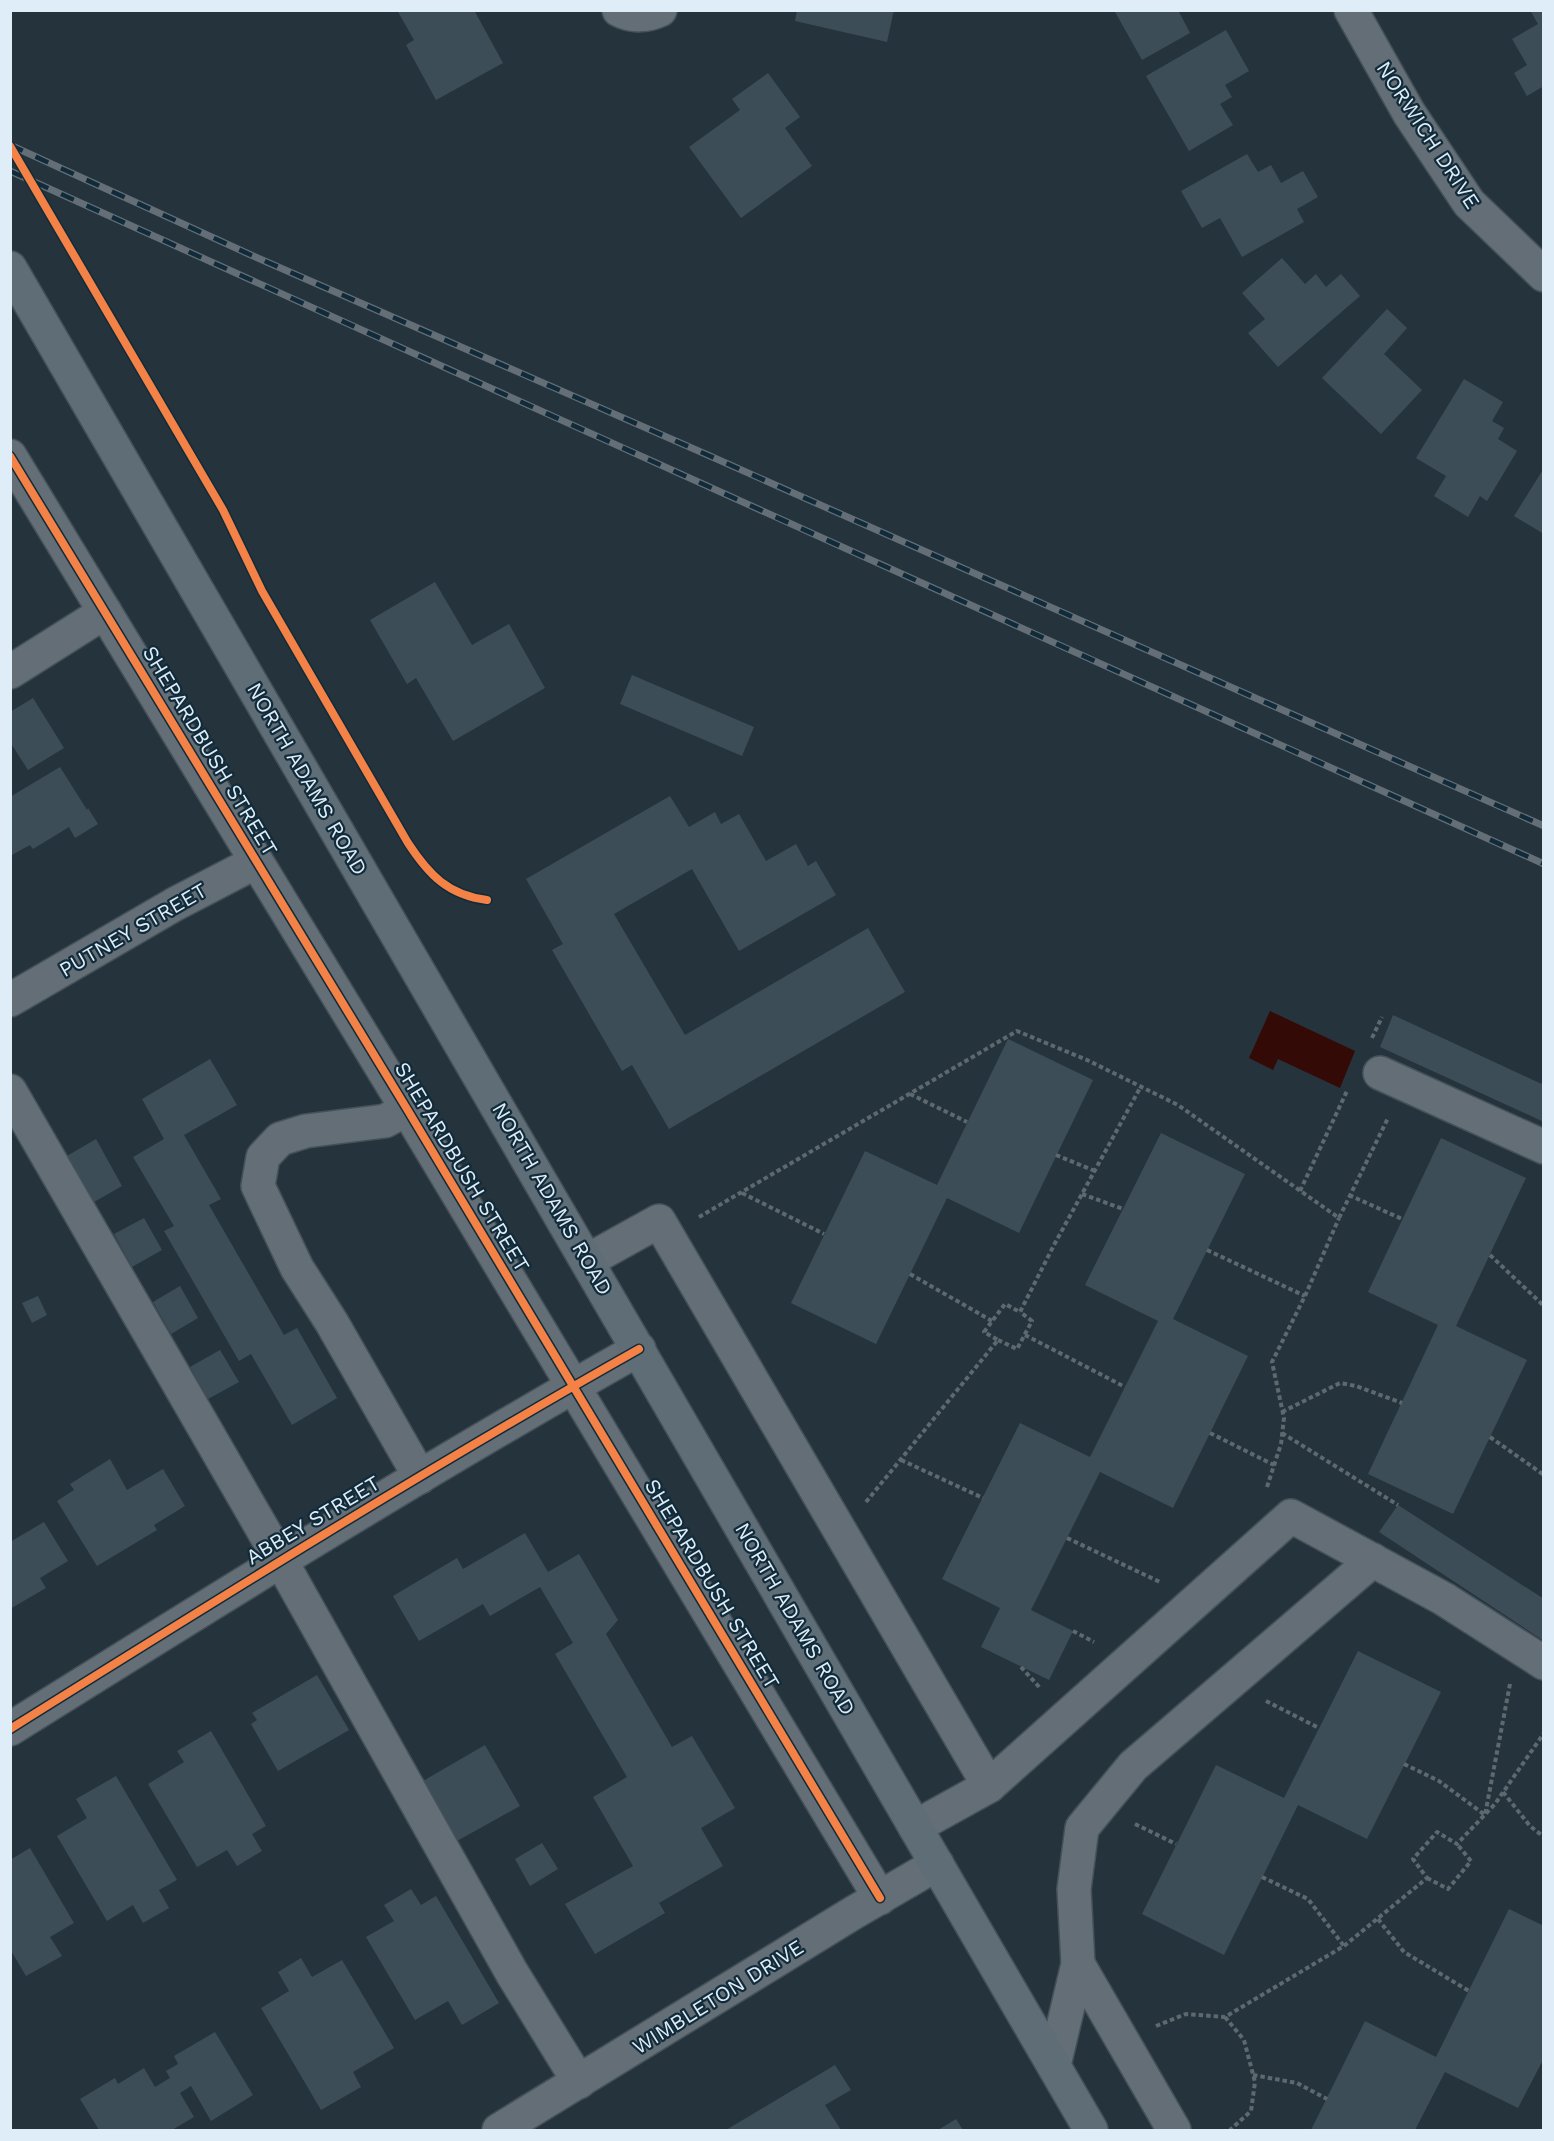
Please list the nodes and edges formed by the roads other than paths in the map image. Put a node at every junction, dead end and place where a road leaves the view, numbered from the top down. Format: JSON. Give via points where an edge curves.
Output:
{"nodes":[{"id":1,"x":619,"y":10,"type":"edge"},
{"id":2,"x":660,"y":10,"type":"edge"},
{"id":3,"x":1351,"y":10,"type":"edge"},
{"id":4,"x":10,"y":268,"type":"edge"},
{"id":5,"x":1544,"y":275,"type":"edge"},
{"id":6,"x":10,"y":456,"type":"edge"},
{"id":7,"x":105,"y":612,"type":"junction"},
{"id":8,"x":10,"y":672,"type":"edge"},
{"id":9,"x":256,"y":862,"type":"junction"},
{"id":10,"x":10,"y":1000,"type":"edge"},
{"id":11,"x":1384,"y":1068,"type":"road end"},
{"id":12,"x":10,"y":1091,"type":"edge"},
{"id":13,"x":407,"y":1109,"type":"junction"},
{"id":14,"x":1544,"y":1147,"type":"edge"},
{"id":15,"x":587,"y":1261,"type":"junction"},
{"id":16,"x":639,"y":1348,"type":"junction"},
{"id":17,"x":572,"y":1386,"type":"junction"},
{"id":18,"x":420,"y":1477,"type":"junction"},
{"id":19,"x":1373,"y":1560,"type":"junction"},
{"id":20,"x":280,"y":1561,"type":"junction"},
{"id":21,"x":1530,"y":1654,"type":"edge"},
{"id":22,"x":10,"y":1729,"type":"edge"},
{"id":23,"x":989,"y":1786,"type":"junction"},
{"id":24,"x":915,"y":1827,"type":"junction"},
{"id":25,"x":937,"y":1864,"type":"junction"},
{"id":26,"x":880,"y":1898,"type":"junction"},
{"id":27,"x":1078,"y":1964,"type":"junction"},
{"id":28,"x":1054,"y":2065,"type":"junction"},
{"id":29,"x":579,"y":2082,"type":"junction"},
{"id":30,"x":499,"y":2130,"type":"edge"},
{"id":31,"x":1091,"y":2130,"type":"edge"},
{"id":32,"x":1174,"y":2130,"type":"edge"}],
"edges":[{"from":1,"to":2,"type":"street","via":[[643,15]]},
{"from":3,"to":5,"type":"street","name":"NORWICH DRIVE","via":[[1409,113],[1469,203]]},
{"from":4,"to":15,"type":"main road","name":"NORTH ADAMS ROAD"},
{"from":6,"to":7,"type":"street","name":"SHEPARDBUSH STREET"},
{"from":7,"to":8,"type":"street"},
{"from":7,"to":9,"type":"street","name":"SHEPARDBUSH STREET"},
{"from":9,"to":10,"type":"street","name":"PUTNEY STREET"},
{"from":9,"to":13,"type":"street","name":"SHEPARDBUSH STREET"},
{"from":11,"to":14,"type":"street"},
{"from":12,"to":20,"type":"street"},
{"from":13,"to":17,"type":"street","name":"SHEPARDBUSH STREET"},
{"from":13,"to":18,"type":"street","via":[[385,1121],[306,1131],[280,1139],[263,1157],[258,1186],[297,1268]]},
{"from":15,"to":16,"type":"main road","name":"NORTH ADAMS ROAD"},
{"from":15,"to":23,"type":"street","via":[[659,1221]]},
{"from":16,"to":17,"type":"street","name":"ABBEY STREET"},
{"from":16,"to":24,"type":"main road","name":"NORTH ADAMS ROAD"},
{"from":17,"to":18,"type":"street","name":"ABBEY STREET"},
{"from":17,"to":26,"type":"street","name":"SHEPARDBUSH STREET"},
{"from":18,"to":20,"type":"street","name":"ABBEY STREET"},
{"from":19,"to":21,"type":"street","via":[[1444,1599]]},
{"from":19,"to":23,"type":"street","via":[[1291,1516]]},
{"from":19,"to":27,"type":"street","via":[[1133,1766],[1082,1828],[1074,1889]]},
{"from":20,"to":22,"type":"street","name":"ABBEY STREET"},
{"from":20,"to":29,"type":"street","via":[[512,1973]]},
{"from":23,"to":24,"type":"street"},
{"from":24,"to":25,"type":"main road","name":"NORTH ADAMS ROAD"},
{"from":25,"to":26,"type":"street","name":"WIMBLETON DRIVE"},
{"from":25,"to":28,"type":"main road","name":"NORTH ADAMS ROAD"},
{"from":26,"to":29,"type":"street","name":"WIMBLETON DRIVE"},
{"from":27,"to":28,"type":"street"},
{"from":27,"to":32,"type":"street"},
{"from":28,"to":31,"type":"main road","name":"NORTH ADAMS ROAD"},
{"from":29,"to":30,"type":"street","name":"WIMBLETON DRIVE"}]}
